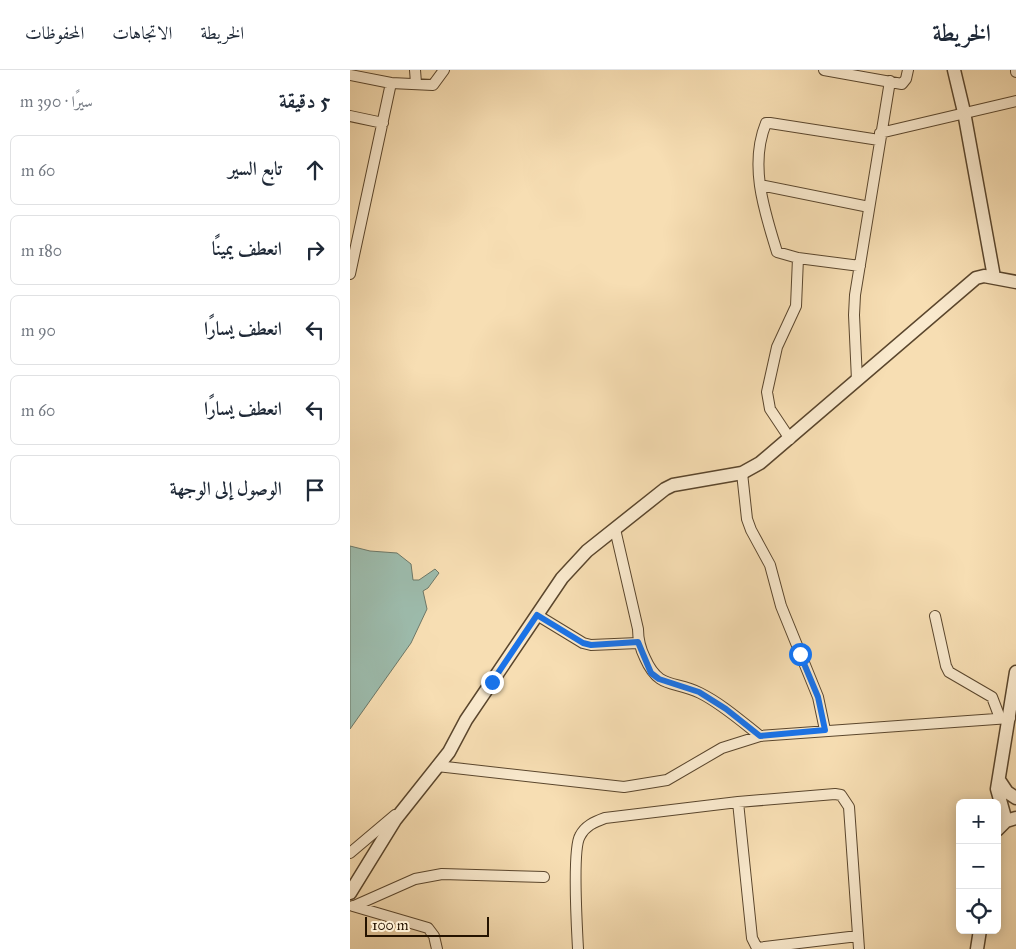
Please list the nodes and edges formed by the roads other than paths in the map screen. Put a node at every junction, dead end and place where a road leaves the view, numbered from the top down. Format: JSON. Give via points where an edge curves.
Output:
{"nodes":[{"id":1,"x":415,"y":70,"type":"edge"},
{"id":2,"x":444,"y":70,"type":"edge"},
{"id":3,"x":824,"y":70,"type":"edge"},
{"id":4,"x":908,"y":70,"type":"edge"},
{"id":5,"x":954,"y":70,"type":"edge"},
{"id":6,"x":350,"y":75,"type":"edge"},
{"id":7,"x":890,"y":81,"type":"junction"},
{"id":8,"x":391,"y":83,"type":"junction"},
{"id":9,"x":416,"y":83,"type":"junction"},
{"id":10,"x":1016,"y":101,"type":"edge"},
{"id":11,"x":964,"y":112,"type":"junction"},
{"id":12,"x":350,"y":116,"type":"edge"},
{"id":13,"x":383,"y":123,"type":"junction"},
{"id":14,"x":880,"y":136,"type":"junction"},
{"id":15,"x":760,"y":185,"type":"junction"},
{"id":16,"x":869,"y":207,"type":"junction"},
{"id":17,"x":798,"y":258,"type":"junction"},
{"id":18,"x":860,"y":266,"type":"junction"},
{"id":19,"x":350,"y":274,"type":"edge"},
{"id":20,"x":994,"y":277,"type":"junction"},
{"id":21,"x":1016,"y":282,"type":"edge"},
{"id":22,"x":857,"y":380,"type":"junction"},
{"id":23,"x":790,"y":439,"type":"junction"},
{"id":24,"x":742,"y":473,"type":"junction"},
{"id":25,"x":615,"y":530,"type":"junction"},
{"id":26,"x":537,"y":615,"type":"junction"},
{"id":27,"x":935,"y":616,"type":"dead end"},
{"id":28,"x":638,"y":642,"type":"junction"},
{"id":29,"x":1016,"y":672,"type":"edge"},
{"id":30,"x":1015,"y":685,"type":"edge"},
{"id":31,"x":1009,"y":713,"type":"edge"},
{"id":32,"x":825,"y":730,"type":"junction"},
{"id":33,"x":760,"y":736,"type":"junction"},
{"id":34,"x":437,"y":766,"type":"junction"},
{"id":35,"x":999,"y":780,"type":"junction"},
{"id":36,"x":1016,"y":798,"type":"edge"},
{"id":37,"x":998,"y":799,"type":"edge"},
{"id":38,"x":738,"y":802,"type":"junction"},
{"id":39,"x":407,"y":804,"type":"junction"},
{"id":40,"x":1016,"y":804,"type":"edge"},
{"id":41,"x":1001,"y":809,"type":"edge"},
{"id":42,"x":1001,"y":811,"type":"edge"},
{"id":43,"x":1006,"y":823,"type":"edge"},
{"id":44,"x":350,"y":854,"type":"edge"},
{"id":45,"x":544,"y":877,"type":"dead end"},
{"id":46,"x":350,"y":893,"type":"edge"},
{"id":47,"x":352,"y":906,"type":"edge"},
{"id":48,"x":971,"y":934,"type":"edge"},
{"id":49,"x":979,"y":934,"type":"edge"},
{"id":50,"x":858,"y":936,"type":"junction"},
{"id":51,"x":437,"y":949,"type":"edge"},
{"id":52,"x":578,"y":949,"type":"edge"},
{"id":53,"x":859,"y":949,"type":"edge"},
{"id":54,"x":969,"y":949,"type":"edge"},
{"id":55,"x":977,"y":949,"type":"edge"}],
"edges":[{"from":1,"to":9,"type":"street"},
{"from":2,"to":9,"type":"street","via":[[433,85]]},
{"from":3,"to":7,"type":"street"},
{"from":4,"to":7,"type":"street","via":[[904,83]]},
{"from":5,"to":11,"type":"street"},
{"from":6,"to":8,"type":"street"},
{"from":7,"to":14,"type":"street"},
{"from":8,"to":9,"type":"street"},
{"from":8,"to":13,"type":"street"},
{"from":10,"to":11,"type":"street"},
{"from":11,"to":14,"type":"street"},
{"from":11,"to":20,"type":"street"},
{"from":12,"to":13,"type":"street"},
{"from":13,"to":19,"type":"street"},
{"from":14,"to":15,"type":"street","via":[[766,123],[760,138]]},
{"from":14,"to":16,"type":"street"},
{"from":15,"to":16,"type":"street"},
{"from":15,"to":17,"type":"street","via":[[776,252]]},
{"from":16,"to":18,"type":"street"},
{"from":17,"to":18,"type":"street"},
{"from":17,"to":23,"type":"street","via":[[796,306],[777,347],[767,392],[770,409]]},
{"from":18,"to":22,"type":"street","via":[[854,314]]},
{"from":20,"to":21,"type":"street"},
{"from":20,"to":22,"type":"street","via":[[984,276],[969,283]]},
{"from":22,"to":23,"type":"street"},
{"from":23,"to":24,"type":"street"},
{"from":24,"to":25,"type":"street","via":[[664,489]]},
{"from":24,"to":32,"type":"street","via":[[747,519],[774,574],[781,606],[818,697]]},
{"from":25,"to":26,"type":"street","via":[[587,551],[562,578]]},
{"from":25,"to":28,"type":"street","via":[[638,629]]},
{"from":26,"to":28,"type":"street","via":[[583,643]]},
{"from":26,"to":34,"type":"street"},
{"from":27,"to":31,"type":"street","via":[[949,672],[992,697]]},
{"from":28,"to":33,"type":"street","via":[[651,673],[659,679],[699,692]]},
{"from":29,"to":30,"type":"street"},
{"from":30,"to":31,"type":"street"},
{"from":31,"to":32,"type":"street"},
{"from":31,"to":35,"type":"street"},
{"from":32,"to":33,"type":"street"},
{"from":33,"to":34,"type":"street","via":[[722,748],[667,780],[639,786]]},
{"from":34,"to":39,"type":"street"},
{"from":35,"to":36,"type":"street"},
{"from":35,"to":37,"type":"street"},
{"from":38,"to":50,"type":"street","via":[[835,794],[846,800]]},
{"from":38,"to":50,"type":"street","via":[[752,938],[757,948]]},
{"from":38,"to":52,"type":"street","via":[[604,818],[584,830],[576,847]]},
{"from":39,"to":44,"type":"street"},
{"from":39,"to":46,"type":"street"},
{"from":40,"to":41,"type":"street"},
{"from":42,"to":43,"type":"street"},
{"from":45,"to":47,"type":"street","via":[[436,875],[416,879]]},
{"from":47,"to":51,"type":"street","via":[[428,928]]},
{"from":48,"to":54,"type":"street"},
{"from":49,"to":55,"type":"street"},
{"from":50,"to":53,"type":"street"}]}
